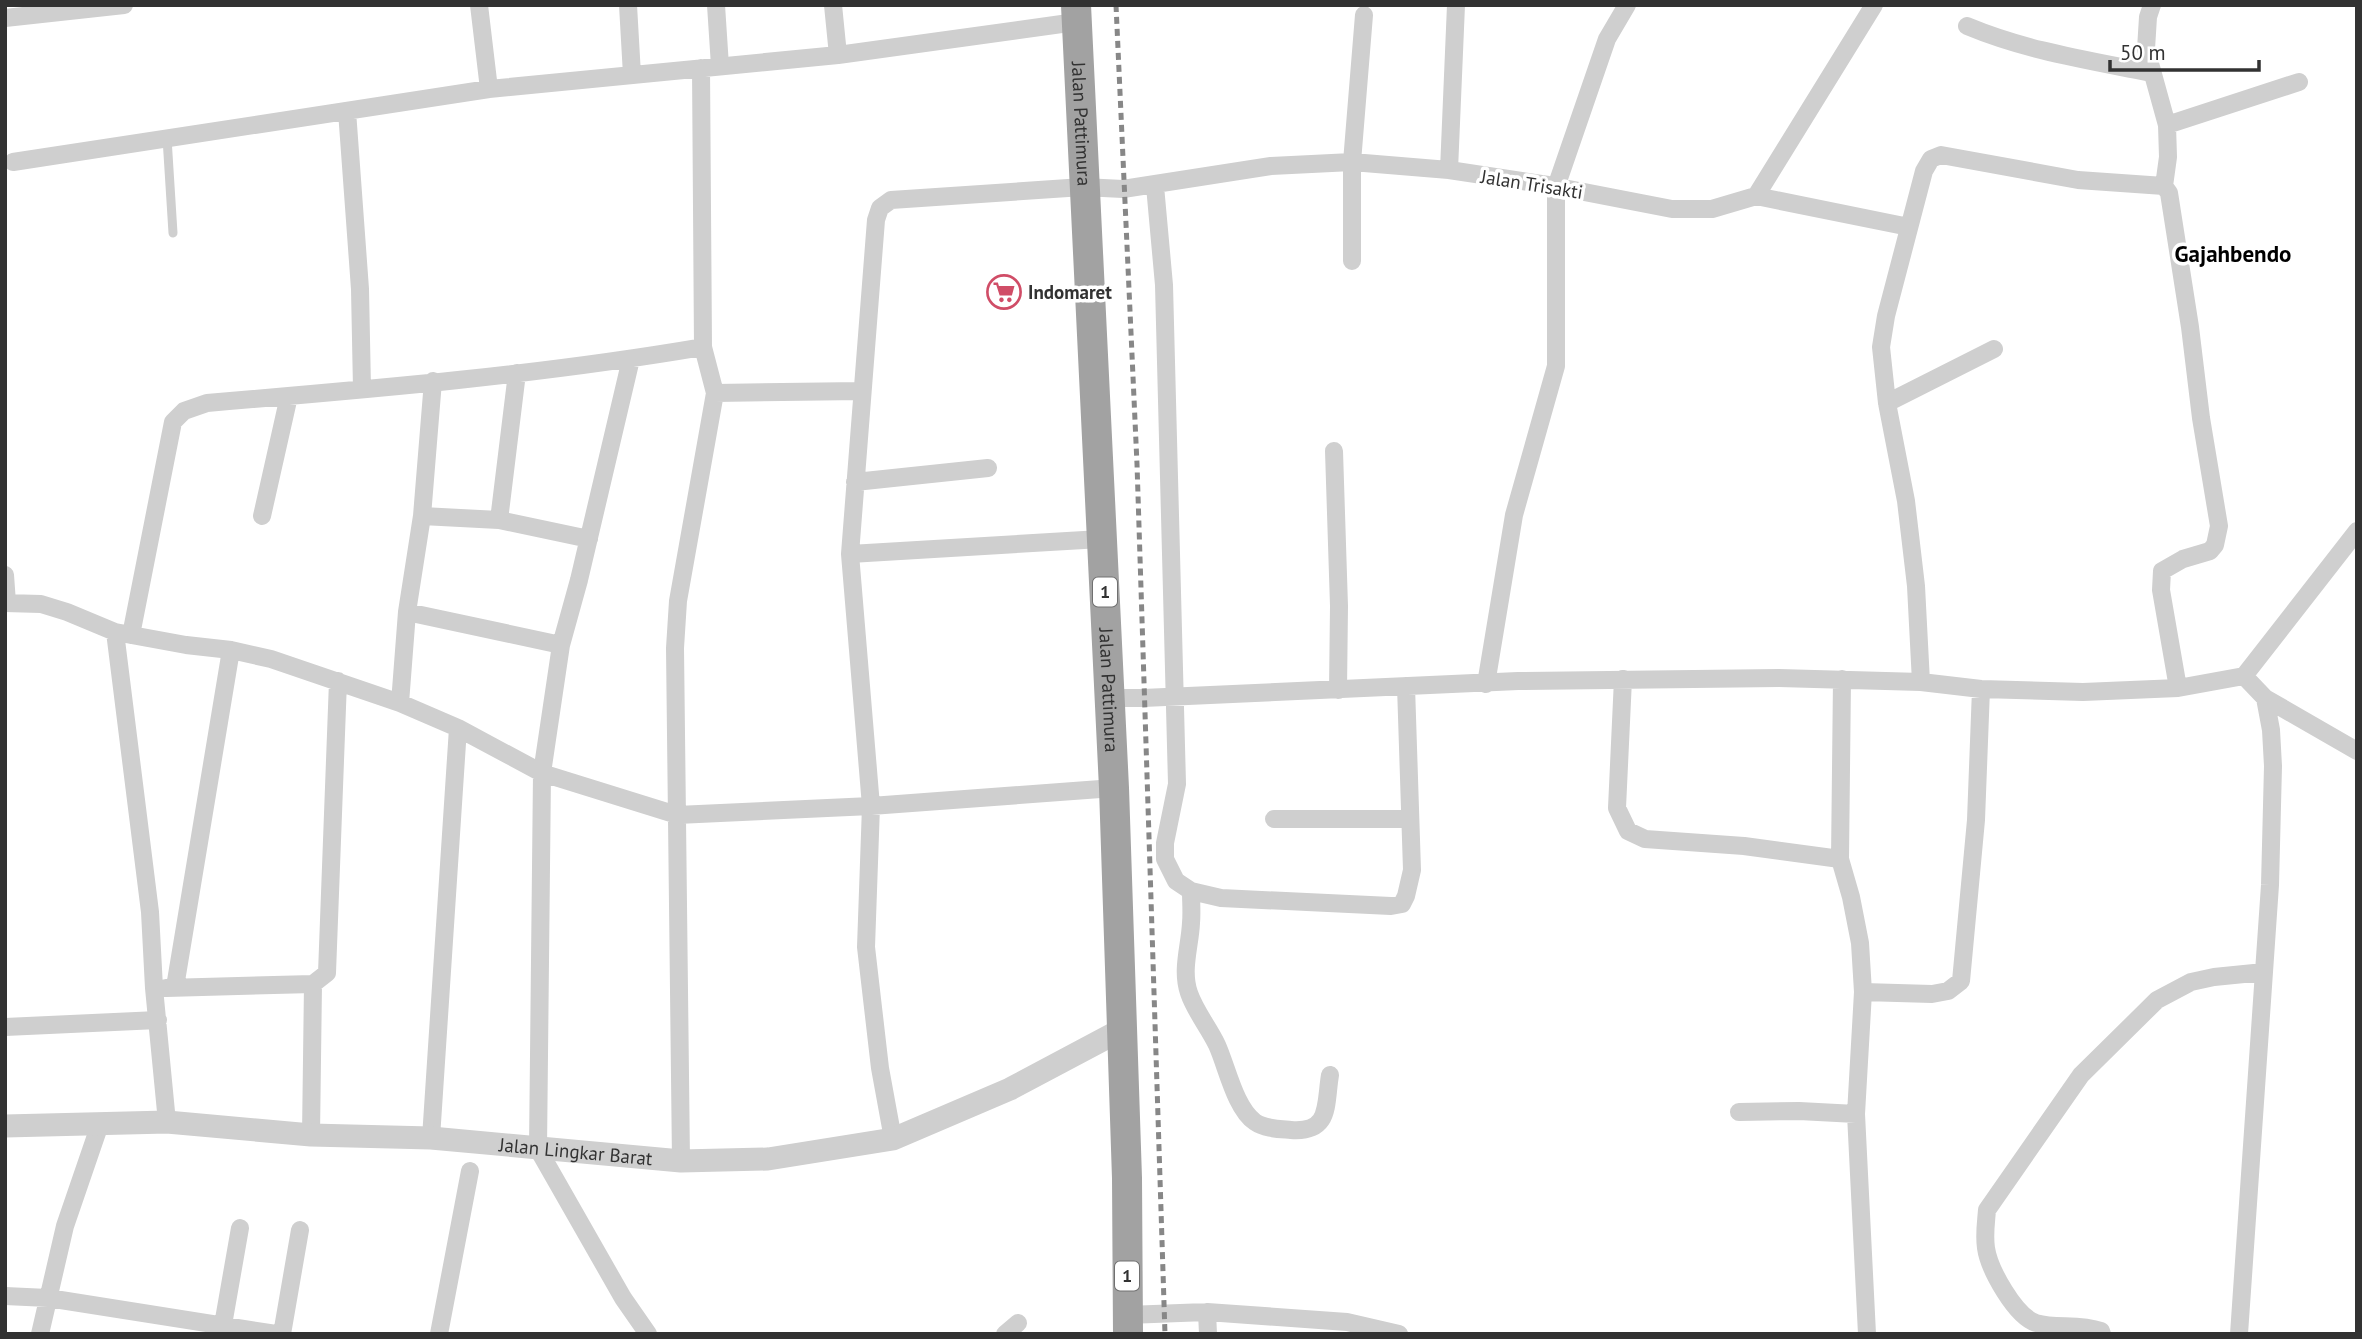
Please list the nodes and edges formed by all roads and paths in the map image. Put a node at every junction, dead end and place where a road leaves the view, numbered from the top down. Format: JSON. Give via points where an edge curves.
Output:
{"nodes":[{"id":1,"x":124,"y":5,"type":"edge"},
{"id":2,"x":479,"y":5,"type":"edge"},
{"id":3,"x":628,"y":5,"type":"edge"},
{"id":4,"x":716,"y":5,"type":"edge"},
{"id":5,"x":833,"y":5,"type":"edge"},
{"id":6,"x":1456,"y":5,"type":"edge"},
{"id":7,"x":1627,"y":5,"type":"edge"},
{"id":8,"x":1874,"y":5,"type":"edge"},
{"id":9,"x":2152,"y":5,"type":"edge"},
{"id":10,"x":97,"y":7,"type":"edge"},
{"id":11,"x":1076,"y":14,"type":"edge"},
{"id":12,"x":1364,"y":15,"type":"dead end"},
{"id":13,"x":5,"y":18,"type":"edge"},
{"id":14,"x":1967,"y":26,"type":"dead end"},
{"id":15,"x":838,"y":55,"type":"junction"},
{"id":16,"x":720,"y":66,"type":"junction"},
{"id":17,"x":701,"y":68,"type":"junction"},
{"id":18,"x":2151,"y":73,"type":"junction"},
{"id":19,"x":632,"y":75,"type":"junction"},
{"id":20,"x":2299,"y":82,"type":"dead end"},
{"id":21,"x":489,"y":89,"type":"junction"},
{"id":22,"x":347,"y":111,"type":"junction"},
{"id":23,"x":2167,"y":125,"type":"junction"},
{"id":24,"x":166,"y":138,"type":"junction"},
{"id":25,"x":8,"y":162,"type":"edge"},
{"id":26,"x":1352,"y":162,"type":"junction"},
{"id":27,"x":1449,"y":170,"type":"junction"},
{"id":28,"x":1155,"y":186,"type":"junction"},
{"id":29,"x":1083,"y":187,"type":"junction"},
{"id":30,"x":1556,"y":187,"type":"junction"},
{"id":31,"x":2168,"y":194,"type":"junction"},
{"id":32,"x":1769,"y":199,"type":"junction"},
{"id":33,"x":1909,"y":226,"type":"junction"},
{"id":34,"x":173,"y":233,"type":"dead end"},
{"id":35,"x":1352,"y":261,"type":"dead end"},
{"id":36,"x":703,"y":347,"type":"junction"},
{"id":37,"x":1994,"y":349,"type":"dead end"},
{"id":38,"x":631,"y":359,"type":"junction"},
{"id":39,"x":517,"y":373,"type":"junction"},
{"id":40,"x":433,"y":381,"type":"junction"},
{"id":41,"x":362,"y":389,"type":"junction"},
{"id":42,"x":861,"y":391,"type":"junction"},
{"id":43,"x":715,"y":393,"type":"junction"},
{"id":44,"x":289,"y":396,"type":"junction"},
{"id":45,"x":1886,"y":399,"type":"junction"},
{"id":46,"x":1334,"y":451,"type":"dead end"},
{"id":47,"x":988,"y":468,"type":"dead end"},
{"id":48,"x":855,"y":482,"type":"junction"},
{"id":49,"x":262,"y":516,"type":"dead end"},
{"id":50,"x":422,"y":516,"type":"junction"},
{"id":51,"x":499,"y":520,"type":"junction"},
{"id":52,"x":2357,"y":531,"type":"edge"},
{"id":53,"x":589,"y":539,"type":"junction"},
{"id":54,"x":1101,"y":539,"type":"junction"},
{"id":55,"x":850,"y":554,"type":"junction"},
{"id":56,"x":5,"y":575,"type":"edge"},
{"id":57,"x":6,"y":603,"type":"edge"},
{"id":58,"x":407,"y":612,"type":"junction"},
{"id":59,"x":123,"y":634,"type":"junction"},
{"id":60,"x":561,"y":645,"type":"junction"},
{"id":61,"x":232,"y":650,"type":"junction"},
{"id":62,"x":2244,"y":676,"type":"junction"},
{"id":63,"x":1623,"y":679,"type":"junction"},
{"id":64,"x":1842,"y":679,"type":"junction"},
{"id":65,"x":338,"y":681,"type":"junction"},
{"id":66,"x":1921,"y":682,"type":"junction"},
{"id":67,"x":1486,"y":684,"type":"junction"},
{"id":68,"x":1406,"y":686,"type":"junction"},
{"id":69,"x":2178,"y":688,"type":"junction"},
{"id":70,"x":1981,"y":689,"type":"junction"},
{"id":71,"x":1338,"y":690,"type":"junction"},
{"id":72,"x":1175,"y":696,"type":"junction"},
{"id":73,"x":1109,"y":698,"type":"junction"},
{"id":74,"x":2265,"y":698,"type":"junction"},
{"id":75,"x":400,"y":703,"type":"junction"},
{"id":76,"x":458,"y":728,"type":"junction"},
{"id":77,"x":2357,"y":751,"type":"edge"},
{"id":78,"x":542,"y":773,"type":"junction"},
{"id":79,"x":1114,"y":788,"type":"junction"},
{"id":80,"x":871,"y":806,"type":"junction"},
{"id":81,"x":677,"y":815,"type":"junction"},
{"id":82,"x":1275,"y":818,"type":"dead end"},
{"id":83,"x":1410,"y":819,"type":"junction"},
{"id":84,"x":1840,"y":859,"type":"junction"},
{"id":85,"x":1191,"y":891,"type":"junction"},
{"id":86,"x":2264,"y":972,"type":"junction"},
{"id":87,"x":313,"y":984,"type":"junction"},
{"id":88,"x":175,"y":987,"type":"junction"},
{"id":89,"x":154,"y":988,"type":"junction"},
{"id":90,"x":1863,"y":992,"type":"junction"},
{"id":91,"x":158,"y":1020,"type":"junction"},
{"id":92,"x":5,"y":1027,"type":"edge"},
{"id":93,"x":1121,"y":1030,"type":"junction"},
{"id":94,"x":1330,"y":1074,"type":"dead end"},
{"id":95,"x":1738,"y":1112,"type":"dead end"},
{"id":96,"x":1856,"y":1114,"type":"junction"},
{"id":97,"x":167,"y":1122,"type":"junction"},
{"id":98,"x":5,"y":1126,"type":"edge"},
{"id":99,"x":97,"y":1131,"type":"junction"},
{"id":100,"x":311,"y":1135,"type":"junction"},
{"id":101,"x":431,"y":1138,"type":"junction"},
{"id":102,"x":893,"y":1139,"type":"junction"},
{"id":103,"x":538,"y":1149,"type":"junction"},
{"id":104,"x":681,"y":1161,"type":"junction"},
{"id":105,"x":470,"y":1171,"type":"dead end"},
{"id":106,"x":240,"y":1228,"type":"dead end"},
{"id":107,"x":300,"y":1230,"type":"dead end"},
{"id":108,"x":5,"y":1296,"type":"edge"},
{"id":109,"x":48,"y":1298,"type":"junction"},
{"id":110,"x":1207,"y":1312,"type":"junction"},
{"id":111,"x":1127,"y":1324,"type":"edge"},
{"id":112,"x":223,"y":1325,"type":"junction"},
{"id":113,"x":40,"y":1334,"type":"edge"},
{"id":114,"x":276,"y":1334,"type":"edge"},
{"id":115,"x":282,"y":1334,"type":"edge"},
{"id":116,"x":439,"y":1334,"type":"edge"},
{"id":117,"x":648,"y":1334,"type":"edge"},
{"id":118,"x":1208,"y":1334,"type":"edge"},
{"id":119,"x":1399,"y":1334,"type":"edge"},
{"id":120,"x":1867,"y":1334,"type":"edge"},
{"id":121,"x":2102,"y":1334,"type":"edge"},
{"id":122,"x":2239,"y":1334,"type":"edge"}],
"edges":[{"from":1,"to":10,"type":"street"},
{"from":2,"to":21,"type":"street"},
{"from":3,"to":19,"type":"street"},
{"from":4,"to":16,"type":"street"},
{"from":5,"to":15,"type":"street"},
{"from":6,"to":27,"type":"street"},
{"from":7,"to":30,"type":"street","via":[[1607,39]]},
{"from":8,"to":32,"type":"street"},
{"from":9,"to":18,"type":"street","via":[[2146,49]]},
{"from":10,"to":13,"type":"street"},
{"from":11,"to":15,"type":"street"},
{"from":11,"to":29,"type":"highway","name":"Jalan Pattimura","number":"1"},
{"from":12,"to":26,"type":"street"},
{"from":14,"to":18,"type":"street","via":[[2045,52]]},
{"from":15,"to":16,"type":"street"},
{"from":16,"to":17,"type":"street"},
{"from":17,"to":19,"type":"street"},
{"from":17,"to":36,"type":"street"},
{"from":18,"to":23,"type":"street"},
{"from":19,"to":21,"type":"street"},
{"from":20,"to":23,"type":"street"},
{"from":21,"to":22,"type":"street"},
{"from":22,"to":24,"type":"street"},
{"from":22,"to":41,"type":"street"},
{"from":23,"to":31,"type":"street"},
{"from":24,"to":25,"type":"street"},
{"from":24,"to":34,"type":"lane"},
{"from":26,"to":27,"type":"street","name":"Jalan Trisakti"},
{"from":26,"to":28,"type":"street","name":"Jalan Trisakti","via":[[1271,166]]},
{"from":26,"to":35,"type":"street"},
{"from":27,"to":30,"type":"street","name":"Jalan Trisakti"},
{"from":28,"to":29,"type":"street","name":"Jalan Trisakti"},
{"from":28,"to":72,"type":"street","via":[[1164,285]]},
{"from":29,"to":42,"type":"street","name":"Jalan Trisakti","via":[[891,200],[880,208]]},
{"from":29,"to":54,"type":"highway","name":"Jalan Pattimura","number":"1"},
{"from":30,"to":32,"type":"street","name":"Jalan Trisakti","via":[[1672,209],[1712,209]]},
{"from":30,"to":67,"type":"street","via":[[1556,366],[1514,515]]},
{"from":31,"to":33,"type":"street","via":[[1941,155],[1931,159],[1923,171]]},
{"from":31,"to":69,"type":"street","via":[[2219,526],[2210,551],[2162,571],[2161,590]]},
{"from":32,"to":33,"type":"street"},
{"from":33,"to":45,"type":"street","via":[[1881,347]]},
{"from":36,"to":38,"type":"street"},
{"from":36,"to":43,"type":"street"},
{"from":37,"to":45,"type":"street"},
{"from":38,"to":39,"type":"street"},
{"from":38,"to":53,"type":"street"},
{"from":39,"to":40,"type":"street"},
{"from":39,"to":51,"type":"street"},
{"from":40,"to":41,"type":"street"},
{"from":40,"to":50,"type":"street"},
{"from":41,"to":44,"type":"street"},
{"from":42,"to":43,"type":"street"},
{"from":42,"to":48,"type":"street","name":"Jalan Trisakti"},
{"from":43,"to":81,"type":"street","via":[[678,601]]},
{"from":44,"to":49,"type":"street"},
{"from":44,"to":59,"type":"street","via":[[207,403],[184,411],[173,422]]},
{"from":45,"to":66,"type":"street","via":[[1906,501]]},
{"from":46,"to":71,"type":"street"},
{"from":47,"to":48,"type":"street"},
{"from":48,"to":55,"type":"street","name":"Jalan Trisakti"},
{"from":50,"to":51,"type":"street"},
{"from":50,"to":58,"type":"street"},
{"from":51,"to":53,"type":"street"},
{"from":52,"to":62,"type":"street"},
{"from":53,"to":60,"type":"street"},
{"from":54,"to":55,"type":"street"},
{"from":54,"to":73,"type":"highway","name":"Jalan Pattimura","number":"1"},
{"from":55,"to":80,"type":"street","name":"Jalan Trisakti"},
{"from":56,"to":57,"type":"street"},
{"from":57,"to":59,"type":"street","via":[[41,604]]},
{"from":58,"to":60,"type":"street"},
{"from":58,"to":75,"type":"street"},
{"from":59,"to":61,"type":"street"},
{"from":59,"to":89,"type":"street"},
{"from":60,"to":78,"type":"street"},
{"from":61,"to":65,"type":"street"},
{"from":61,"to":88,"type":"street"},
{"from":62,"to":69,"type":"street"},
{"from":62,"to":74,"type":"street"},
{"from":63,"to":64,"type":"street"},
{"from":63,"to":67,"type":"street"},
{"from":63,"to":84,"type":"street","via":[[1617,808],[1628,831],[1645,838]]},
{"from":64,"to":66,"type":"street"},
{"from":64,"to":84,"type":"street"},
{"from":65,"to":75,"type":"street"},
{"from":65,"to":87,"type":"street","via":[[327,973]]},
{"from":66,"to":70,"type":"street"},
{"from":67,"to":68,"type":"street"},
{"from":68,"to":71,"type":"street"},
{"from":68,"to":83,"type":"street"},
{"from":69,"to":70,"type":"street","via":[[2083,692]]},
{"from":70,"to":90,"type":"street","via":[[1976,820],[1961,981],[1948,991],[1932,994]]},
{"from":71,"to":72,"type":"street"},
{"from":72,"to":73,"type":"street"},
{"from":72,"to":85,"type":"street","via":[[1177,784],[1164,859],[1176,881]]},
{"from":73,"to":79,"type":"highway","name":"Jalan Pattimura","number":"1"},
{"from":74,"to":77,"type":"street"},
{"from":74,"to":86,"type":"street","via":[[2273,766]]},
{"from":75,"to":76,"type":"street"},
{"from":76,"to":78,"type":"street"},
{"from":76,"to":101,"type":"street"},
{"from":78,"to":81,"type":"street"},
{"from":78,"to":103,"type":"street"},
{"from":79,"to":80,"type":"street"},
{"from":79,"to":93,"type":"highway","name":"Jalan Pattimura","number":"1"},
{"from":80,"to":81,"type":"street"},
{"from":80,"to":102,"type":"street","name":"Jalan Trisakti","via":[[866,947]]},
{"from":81,"to":104,"type":"street"},
{"from":82,"to":83,"type":"street"},
{"from":83,"to":85,"type":"street","via":[[1412,870],[1402,904],[1221,898]]},
{"from":84,"to":90,"type":"street","via":[[1860,943]]},
{"from":85,"to":94,"type":"street","via":[[1189,994],[1217,1046],[1239,1102],[1255,1122],[1271,1129],[1314,1129],[1320,1125]]},
{"from":86,"to":121,"type":"street","via":[[2191,982],[2157,1000],[2081,1075],[1987,1210],[1987,1251],[2018,1310],[2036,1323],[2087,1326]]},
{"from":86,"to":122,"type":"street"},
{"from":87,"to":88,"type":"street"},
{"from":87,"to":100,"type":"street"},
{"from":88,"to":89,"type":"street"},
{"from":89,"to":91,"type":"street"},
{"from":90,"to":96,"type":"street"},
{"from":91,"to":92,"type":"street"},
{"from":91,"to":97,"type":"street"},
{"from":93,"to":102,"type":"street","name":"Jalan Lingkar Barat","via":[[1010,1089]]},
{"from":93,"to":111,"type":"highway","name":"Jalan Pattimura","number":"1","via":[[1128,1178]]},
{"from":95,"to":96,"type":"street"},
{"from":96,"to":120,"type":"street"},
{"from":97,"to":99,"type":"street","name":"Jalan Lingkar Barat"},
{"from":97,"to":100,"type":"street","name":"Jalan Lingkar Barat"},
{"from":98,"to":99,"type":"street","name":"Jalan Lingkar Barat"},
{"from":99,"to":109,"type":"street","via":[[65,1226]]},
{"from":100,"to":101,"type":"street","name":"Jalan Lingkar Barat"},
{"from":101,"to":103,"type":"street","name":"Jalan Lingkar Barat"},
{"from":102,"to":104,"type":"street","name":"Jalan Lingkar Barat","via":[[768,1159]]},
{"from":103,"to":104,"type":"street","name":"Jalan Lingkar Barat"},
{"from":103,"to":117,"type":"street"},
{"from":105,"to":116,"type":"street"},
{"from":106,"to":112,"type":"street"},
{"from":107,"to":115,"type":"street"},
{"from":108,"to":109,"type":"street"},
{"from":109,"to":112,"type":"street"},
{"from":109,"to":113,"type":"street"},
{"from":110,"to":111,"type":"street"},
{"from":110,"to":118,"type":"street"},
{"from":110,"to":119,"type":"street","via":[[1348,1322]]},
{"from":112,"to":114,"type":"street"}]}
